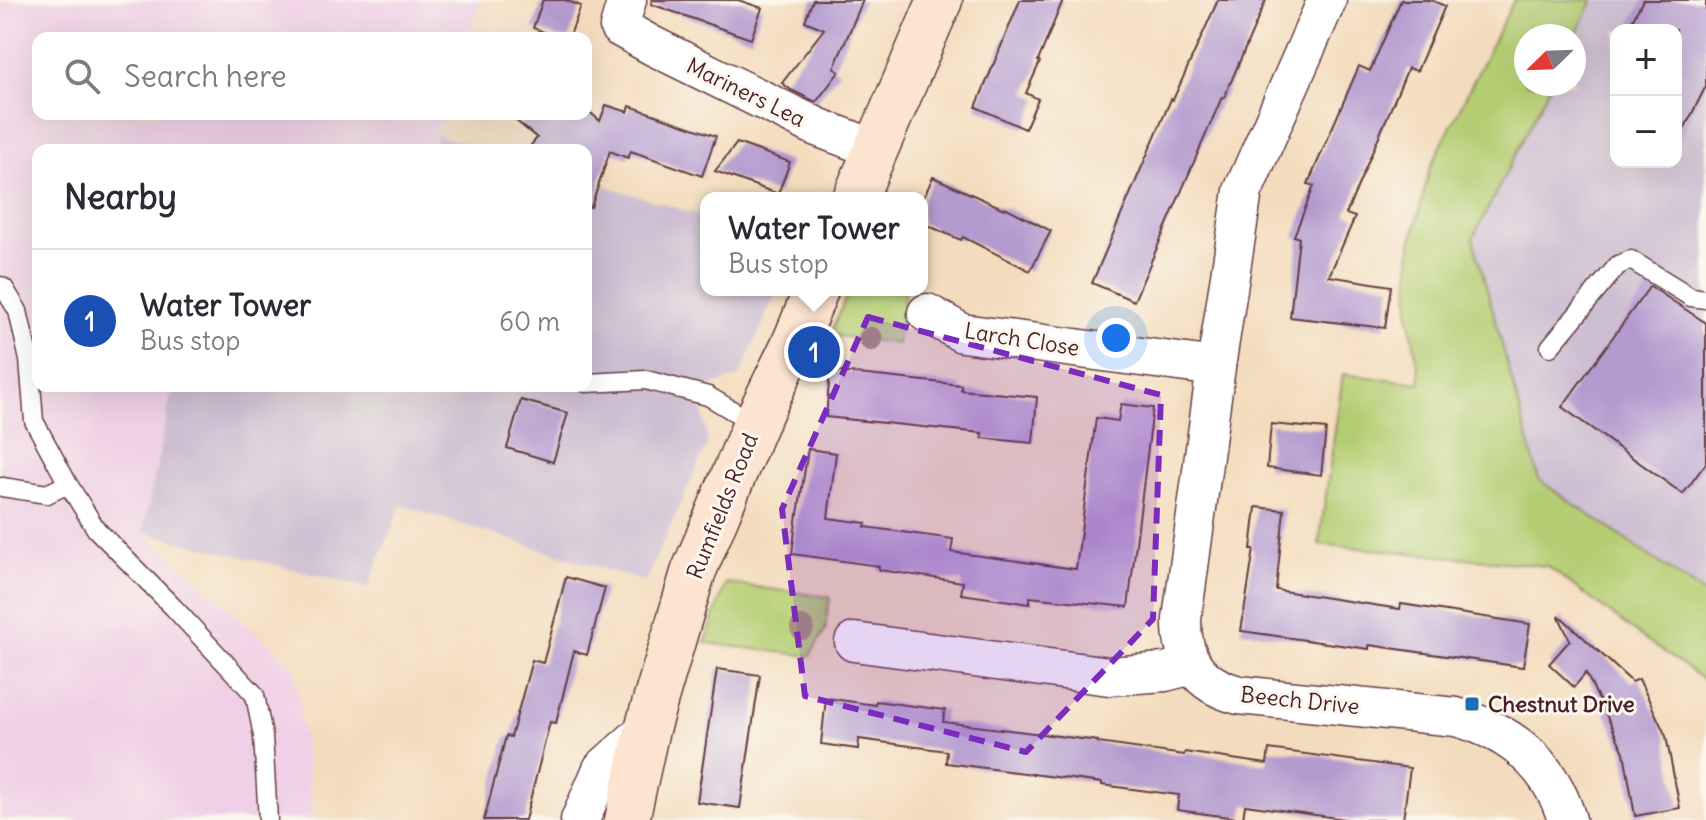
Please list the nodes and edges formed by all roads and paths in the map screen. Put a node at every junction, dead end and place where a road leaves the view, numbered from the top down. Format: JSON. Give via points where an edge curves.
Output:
{"nodes":[{"id":1,"x":940,"y":0,"type":"edge"},
{"id":2,"x":1327,"y":0,"type":"edge"},
{"id":3,"x":613,"y":14,"type":"edge"},
{"id":4,"x":875,"y":149,"type":"junction"},
{"id":5,"x":857,"y":192,"type":"edge"},
{"id":6,"x":0,"y":286,"type":"edge"},
{"id":7,"x":814,"y":296,"type":"edge"},
{"id":8,"x":1706,"y":299,"type":"edge"},
{"id":9,"x":927,"y":313,"type":"dead end"},
{"id":10,"x":1550,"y":347,"type":"dead end"},
{"id":11,"x":1216,"y":367,"type":"junction"},
{"id":12,"x":592,"y":383,"type":"edge"},
{"id":13,"x":755,"y":424,"type":"junction"},
{"id":14,"x":68,"y":484,"type":"junction"},
{"id":15,"x":2,"y":487,"type":"dead end"},
{"id":16,"x":854,"y":642,"type":"dead end"},
{"id":17,"x":1192,"y":665,"type":"junction"},
{"id":18,"x":647,"y":729,"type":"junction"},
{"id":19,"x":268,"y":820,"type":"edge"},
{"id":20,"x":580,"y":820,"type":"edge"},
{"id":21,"x":627,"y":820,"type":"edge"},
{"id":22,"x":1567,"y":820,"type":"edge"}],
"edges":[{"from":1,"to":4,"type":"street"},
{"from":2,"to":11,"type":"street","via":[[1243,191]]},
{"from":3,"to":4,"type":"street","name":"Mariners Lea","via":[[653,46],[817,127]]},
{"from":4,"to":5,"type":"street"},
{"from":6,"to":14,"type":"lane","via":[[18,311],[34,421]]},
{"from":7,"to":13,"type":"street","name":"Rumfields Road"},
{"from":8,"to":10,"type":"lane","via":[[1691,297],[1631,260],[1618,265]]},
{"from":9,"to":11,"type":"street","name":"Larch Close","via":[[962,333]]},
{"from":11,"to":17,"type":"street","via":[[1182,619]]},
{"from":12,"to":13,"type":"lane","via":[[646,380],[708,396]]},
{"from":13,"to":18,"type":"street","name":"Rumfields Road","via":[[693,573]]},
{"from":14,"to":15,"type":"lane","via":[[47,494]]},
{"from":14,"to":19,"type":"lane","via":[[96,529],[255,695]]},
{"from":16,"to":17,"type":"street","via":[[1109,676]]},
{"from":17,"to":22,"type":"street","name":"Beech Drive","via":[[1212,685],[1239,695],[1478,723],[1534,759]]},
{"from":18,"to":20,"type":"street","via":[[602,769]]},
{"from":18,"to":21,"type":"street","name":"Rumfields Road"}]}
